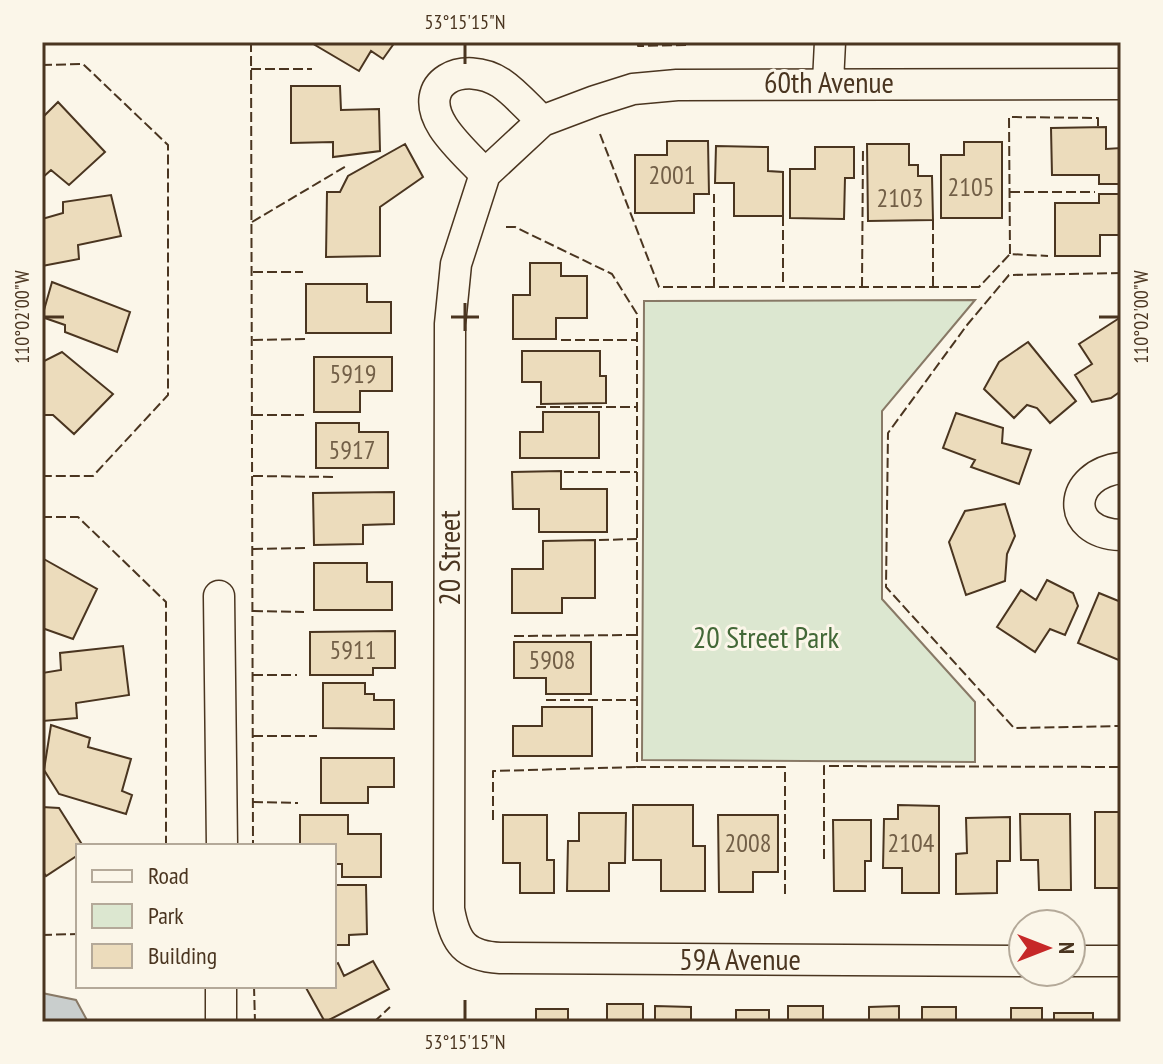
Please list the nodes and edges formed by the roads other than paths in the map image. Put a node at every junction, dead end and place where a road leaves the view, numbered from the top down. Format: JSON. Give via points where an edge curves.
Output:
{"nodes":[{"id":1,"x":830,"y":42,"type":"edge"},
{"id":2,"x":828,"y":82,"type":"junction"},
{"id":3,"x":1121,"y":84,"type":"edge"},
{"id":4,"x":542,"y":121,"type":"junction"},
{"id":5,"x":485,"y":174,"type":"junction"},
{"id":6,"x":1121,"y":468,"type":"edge"},
{"id":7,"x":1121,"y":535,"type":"edge"},
{"id":8,"x":219,"y":596,"type":"dead end"},
{"id":9,"x":222,"y":844,"type":"edge"},
{"id":10,"x":461,"y":944,"type":"joint"},
{"id":11,"x":1007,"y":961,"type":"edge"},
{"id":12,"x":1087,"y":961,"type":"edge"},
{"id":13,"x":1121,"y":961,"type":"edge"},
{"id":14,"x":221,"y":988,"type":"edge"},
{"id":15,"x":221,"y":1022,"type":"edge"}],
"edges":[{"from":1,"to":2,"type":"street"},
{"from":2,"to":3,"type":"street","name":"60th Avenue"},
{"from":2,"to":4,"type":"street","name":"60th Avenue","via":[[633,89]]},
{"from":4,"to":5,"type":"street","name":"20 Street"},
{"from":4,"to":5,"type":"street","via":[[500,82],[453,74],[438,84],[434,100],[442,126]]},
{"from":5,"to":10,"type":"street","name":"20 Street","via":[[456,264],[450,324],[449,909]]},
{"from":6,"to":7,"type":"street","via":[[1093,477],[1078,503],[1080,516],[1092,529]]},
{"from":8,"to":9,"type":"street"},
{"from":10,"to":11,"type":"street","name":"59A Avenue","via":[[476,957],[500,958]]},
{"from":12,"to":13,"type":"street"},
{"from":14,"to":15,"type":"street"}]}
